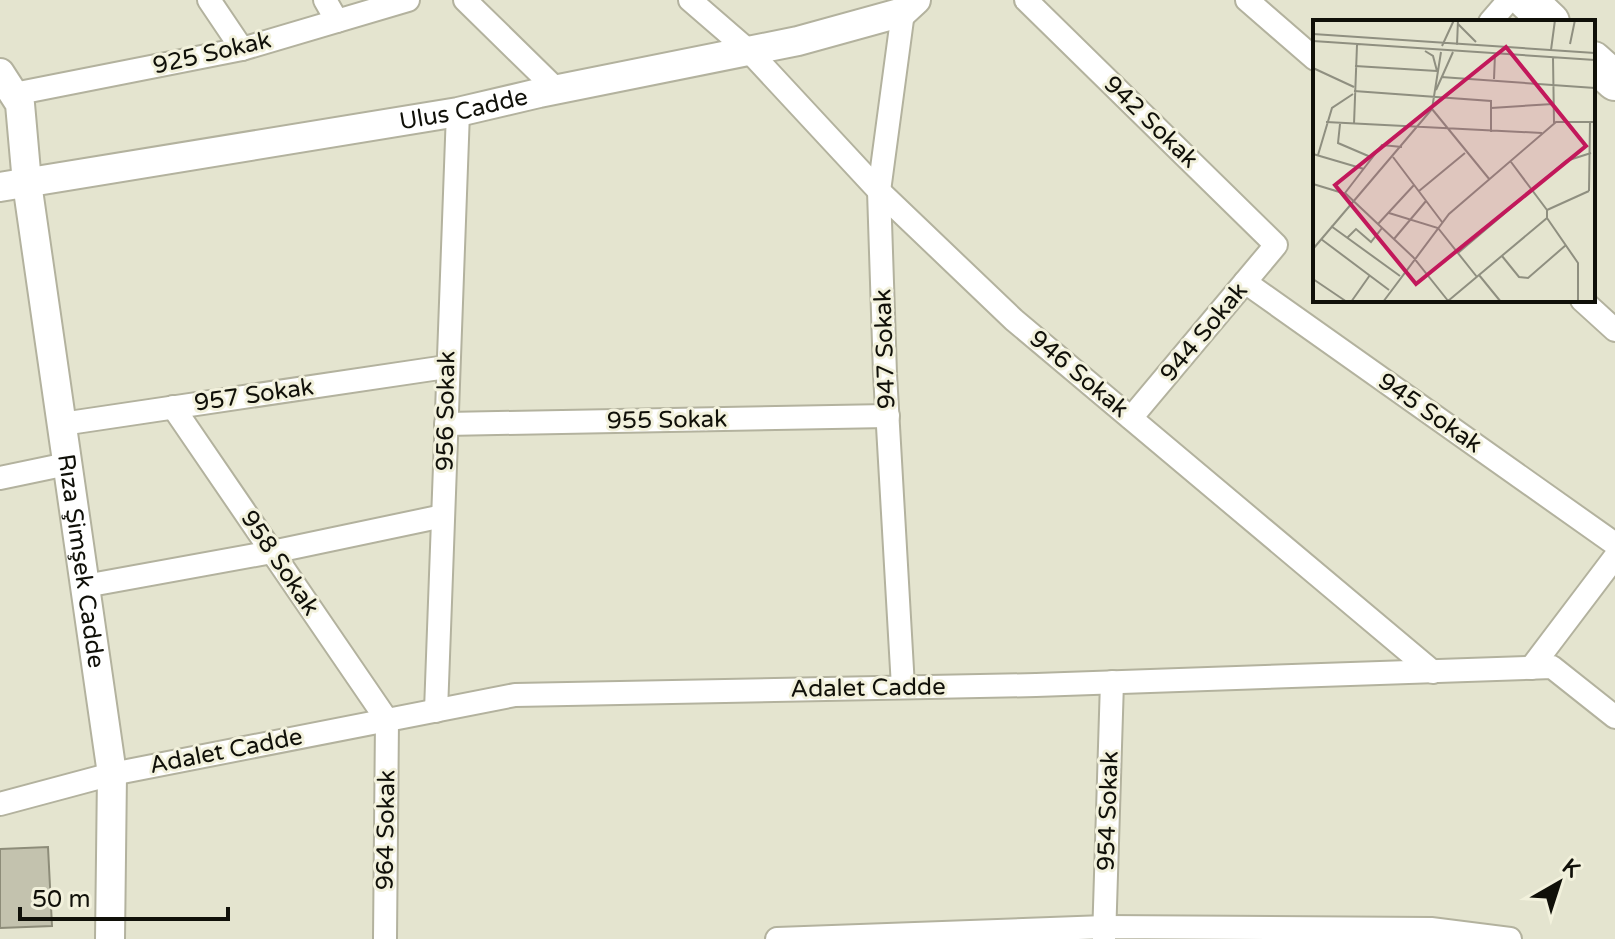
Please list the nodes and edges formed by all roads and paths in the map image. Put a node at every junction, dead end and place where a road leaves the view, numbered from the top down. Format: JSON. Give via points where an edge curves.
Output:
{"nodes":[{"id":1,"x":209,"y":0,"type":"edge"},
{"id":2,"x":325,"y":0,"type":"edge"},
{"id":3,"x":408,"y":0,"type":"edge"},
{"id":4,"x":465,"y":0,"type":"edge"},
{"id":5,"x":690,"y":0,"type":"edge"},
{"id":6,"x":1026,"y":0,"type":"edge"},
{"id":7,"x":1247,"y":0,"type":"edge"},
{"id":8,"x":1509,"y":0,"type":"edge"},
{"id":9,"x":1527,"y":0,"type":"edge"},
{"id":10,"x":910,"y":6,"type":"edge"},
{"id":11,"x":1492,"y":20,"type":"edge"},
{"id":12,"x":1548,"y":20,"type":"edge"},
{"id":13,"x":337,"y":21,"type":"junction"},
{"id":14,"x":242,"y":49,"type":"junction"},
{"id":15,"x":749,"y":51,"type":"junction"},
{"id":16,"x":1313,"y":57,"type":"edge"},
{"id":17,"x":1595,"y":63,"type":"edge"},
{"id":18,"x":1615,"y":81,"type":"edge"},
{"id":19,"x":7,"y":84,"type":"edge"},
{"id":20,"x":556,"y":89,"type":"junction"},
{"id":21,"x":458,"y":112,"type":"junction"},
{"id":22,"x":14,"y":185,"type":"edge"},
{"id":23,"x":879,"y":191,"type":"junction"},
{"id":24,"x":1276,"y":245,"type":"joint"},
{"id":25,"x":1245,"y":282,"type":"junction"},
{"id":26,"x":1584,"y":302,"type":"edge"},
{"id":27,"x":1615,"y":330,"type":"edge"},
{"id":28,"x":446,"y":367,"type":"junction"},
{"id":29,"x":173,"y":407,"type":"junction"},
{"id":30,"x":888,"y":416,"type":"junction"},
{"id":31,"x":1131,"y":418,"type":"junction"},
{"id":32,"x":62,"y":424,"type":"junction"},
{"id":33,"x":446,"y":424,"type":"junction"},
{"id":34,"x":67,"y":464,"type":"junction"},
{"id":35,"x":0,"y":478,"type":"edge"},
{"id":36,"x":443,"y":516,"type":"junction"},
{"id":37,"x":1615,"y":544,"type":"edge"},
{"id":38,"x":272,"y":552,"type":"junction"},
{"id":39,"x":1615,"y":557,"type":"edge"},
{"id":40,"x":85,"y":586,"type":"junction"},
{"id":41,"x":1531,"y":668,"type":"junction"},
{"id":42,"x":1433,"y":672,"type":"junction"},
{"id":43,"x":1112,"y":682,"type":"junction"},
{"id":44,"x":903,"y":687,"type":"junction"},
{"id":45,"x":436,"y":711,"type":"junction"},
{"id":46,"x":1615,"y":717,"type":"edge"},
{"id":47,"x":387,"y":720,"type":"junction"},
{"id":48,"x":112,"y":774,"type":"junction"},
{"id":49,"x":0,"y":804,"type":"edge"},
{"id":50,"x":1104,"y":933,"type":"edge"},
{"id":51,"x":110,"y":939,"type":"edge"},
{"id":52,"x":385,"y":939,"type":"edge"},
{"id":53,"x":777,"y":939,"type":"edge"},
{"id":54,"x":1510,"y":939,"type":"edge"}],
"edges":[{"from":1,"to":14,"type":"street"},
{"from":2,"to":13,"type":"street"},
{"from":3,"to":13,"type":"street","name":"925 Sokak"},
{"from":4,"to":20,"type":"street"},
{"from":5,"to":15,"type":"street","name":"946 Sokak"},
{"from":6,"to":24,"type":"street","name":"942 Sokak"},
{"from":7,"to":16,"type":"street"},
{"from":8,"to":11,"type":"street"},
{"from":9,"to":12,"type":"highway"},
{"from":10,"to":15,"type":"street","name":"Ulus Cadde"},
{"from":10,"to":23,"type":"street","name":"947 Sokak"},
{"from":13,"to":14,"type":"street","name":"925 Sokak"},
{"from":14,"to":19,"type":"street","name":"925 Sokak"},
{"from":15,"to":20,"type":"street","name":"Ulus Cadde"},
{"from":15,"to":23,"type":"street","name":"946 Sokak"},
{"from":17,"to":18,"type":"highway"},
{"from":19,"to":22,"type":"street","name":"Rıza Şimşek Cadde","via":[[20,104]]},
{"from":20,"to":21,"type":"street","name":"Ulus Cadde"},
{"from":21,"to":22,"type":"street","name":"Ulus Cadde"},
{"from":21,"to":28,"type":"street","name":"956 Sokak"},
{"from":22,"to":32,"type":"street","name":"Rıza Şimşek Cadde"},
{"from":23,"to":30,"type":"street","name":"947 Sokak"},
{"from":23,"to":31,"type":"street","name":"946 Sokak","via":[[1014,320]]},
{"from":24,"to":25,"type":"street","name":"944 Sokak"},
{"from":25,"to":31,"type":"street","name":"944 Sokak"},
{"from":25,"to":37,"type":"street","name":"945 Sokak"},
{"from":26,"to":27,"type":"street"},
{"from":28,"to":29,"type":"street","name":"957 Sokak"},
{"from":28,"to":33,"type":"street","name":"956 Sokak"},
{"from":29,"to":32,"type":"street","name":"957 Sokak"},
{"from":29,"to":38,"type":"street","name":"958 Sokak"},
{"from":30,"to":33,"type":"street","name":"955 Sokak"},
{"from":30,"to":44,"type":"street","name":"947 Sokak"},
{"from":31,"to":42,"type":"street","name":"946 Sokak"},
{"from":32,"to":34,"type":"street","name":"Rıza Şimşek Cadde"},
{"from":33,"to":36,"type":"street","name":"956 Sokak"},
{"from":34,"to":35,"type":"street"},
{"from":34,"to":40,"type":"street","name":"Rıza Şimşek Cadde"},
{"from":36,"to":38,"type":"street"},
{"from":36,"to":45,"type":"street","name":"956 Sokak"},
{"from":38,"to":40,"type":"street"},
{"from":38,"to":47,"type":"street","name":"958 Sokak"},
{"from":39,"to":41,"type":"street"},
{"from":40,"to":48,"type":"street","name":"Rıza Şimşek Cadde"},
{"from":41,"to":42,"type":"street","name":"Adalet Cadde"},
{"from":41,"to":46,"type":"street","name":"Adalet Cadde","via":[[1552,667]]},
{"from":42,"to":43,"type":"street","name":"Adalet Cadde"},
{"from":43,"to":44,"type":"street","name":"Adalet Cadde"},
{"from":43,"to":50,"type":"street","name":"954 Sokak"},
{"from":44,"to":45,"type":"street","name":"Adalet Cadde","via":[[515,695]]},
{"from":45,"to":47,"type":"street","name":"Adalet Cadde"},
{"from":47,"to":48,"type":"street","name":"Adalet Cadde"},
{"from":47,"to":52,"type":"street","name":"964 Sokak"},
{"from":48,"to":49,"type":"street","name":"Adalet Cadde"},
{"from":48,"to":51,"type":"street","name":"Rıza Şimşek Cadde"},
{"from":50,"to":53,"type":"street"},
{"from":50,"to":54,"type":"street","via":[[1431,929]]}]}
